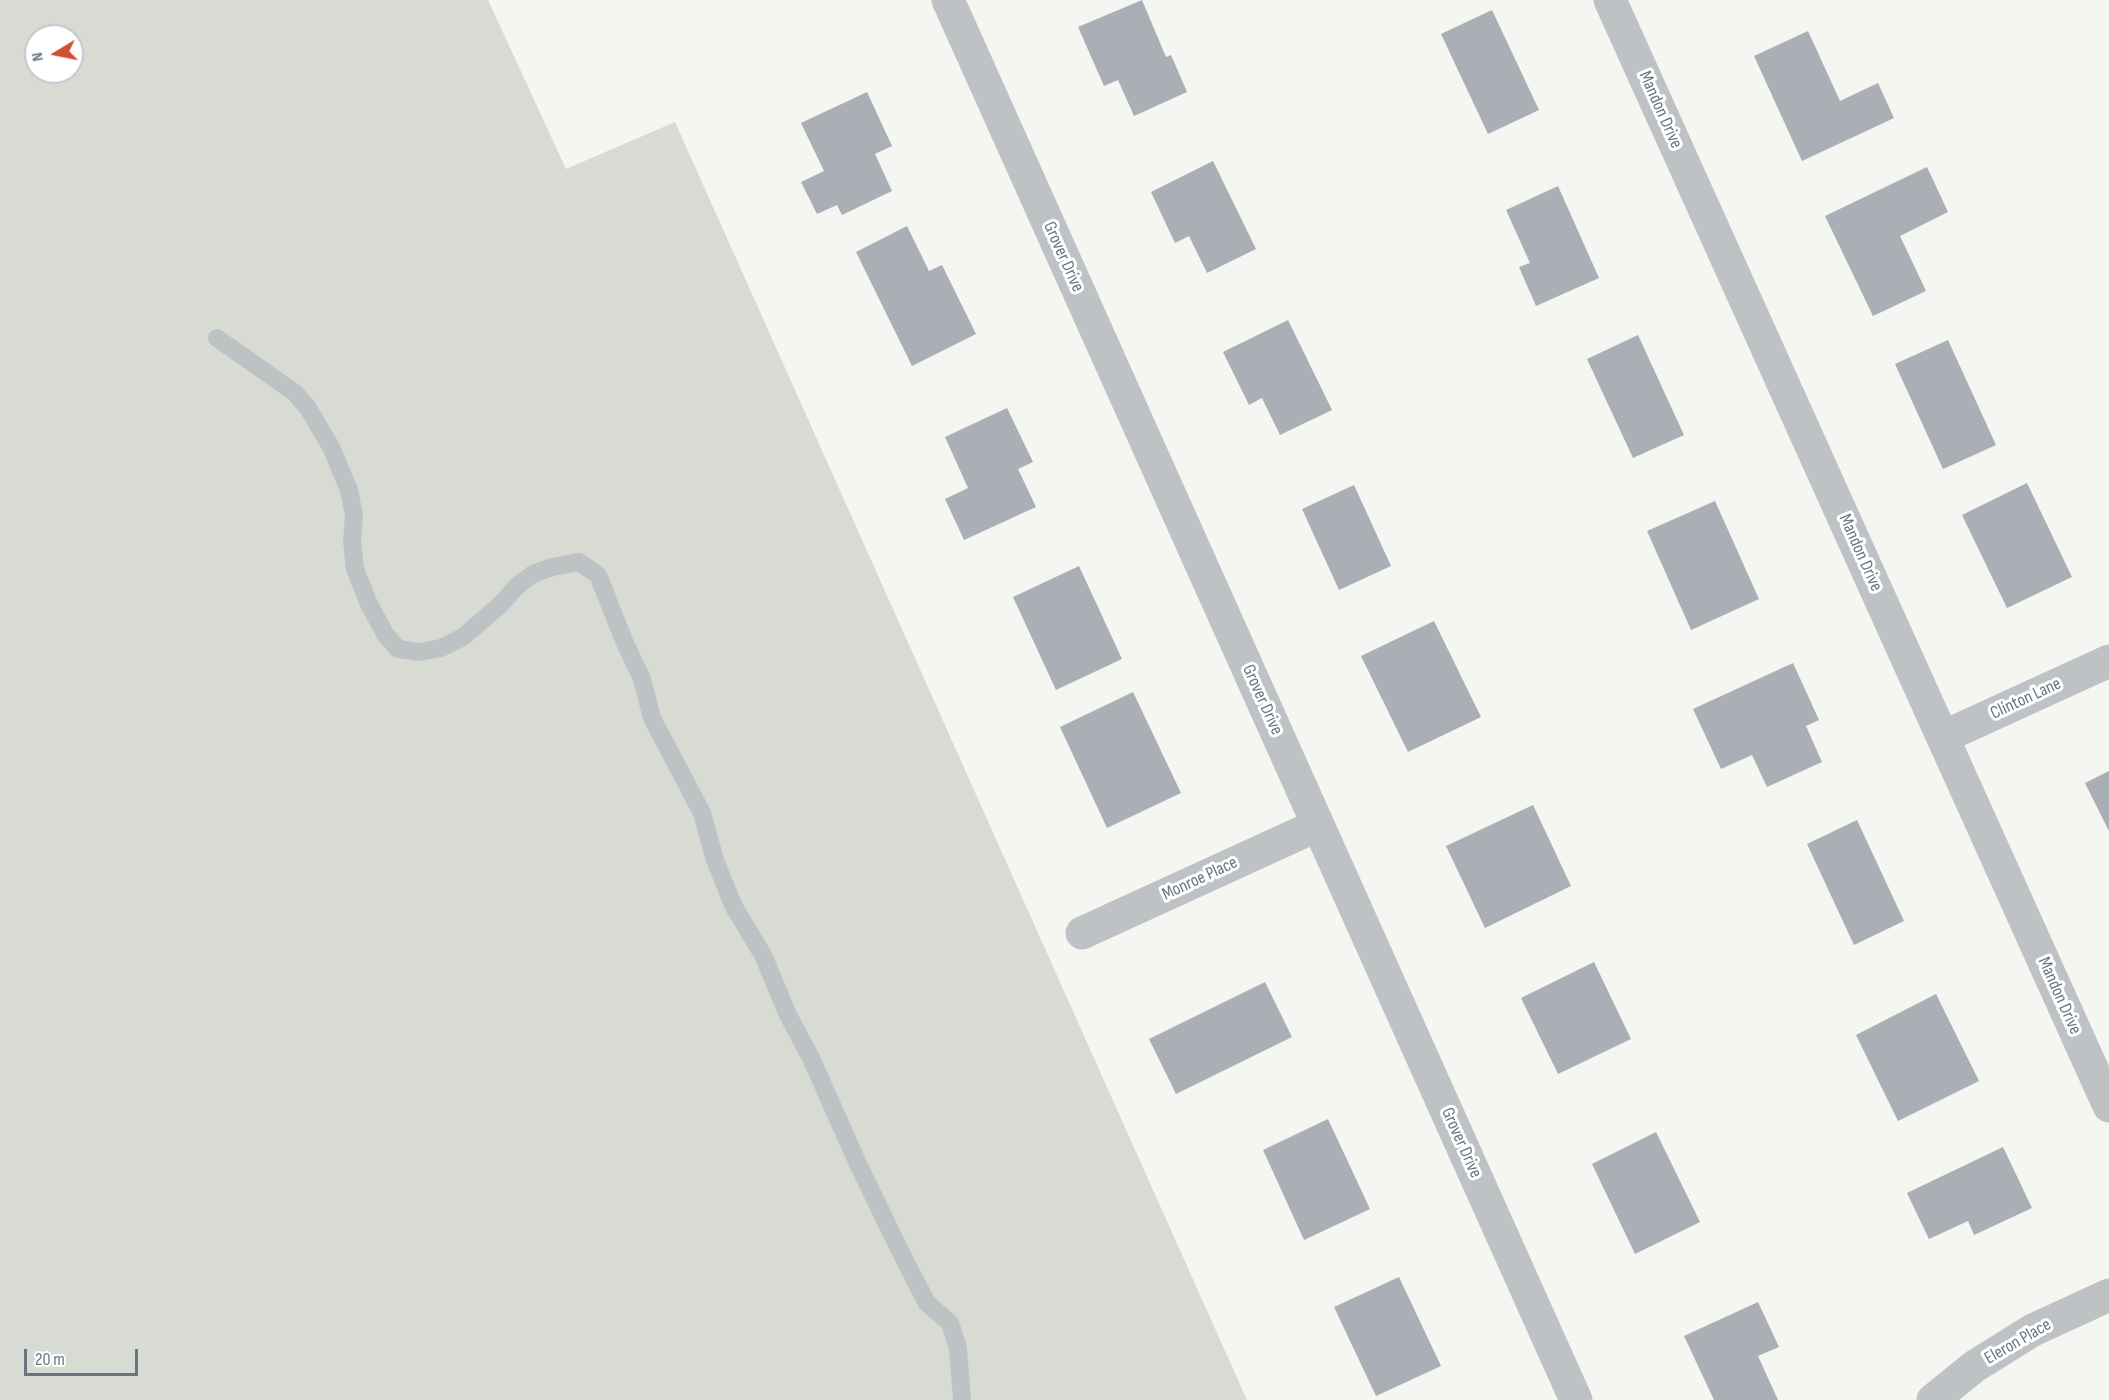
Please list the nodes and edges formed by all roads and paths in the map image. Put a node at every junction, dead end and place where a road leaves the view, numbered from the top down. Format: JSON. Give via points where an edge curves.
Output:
{"nodes":[{"id":1,"x":948,"y":0,"type":"edge"},
{"id":2,"x":1610,"y":0,"type":"edge"},
{"id":3,"x":217,"y":338,"type":"dead end"},
{"id":4,"x":2109,"y":661,"type":"edge"},
{"id":5,"x":1943,"y":737,"type":"junction"},
{"id":6,"x":1318,"y":825,"type":"junction"},
{"id":7,"x":1082,"y":933,"type":"dead end"},
{"id":8,"x":2109,"y":1106,"type":"edge"},
{"id":9,"x":2109,"y":1295,"type":"edge"},
{"id":10,"x":962,"y":1400,"type":"edge"},
{"id":11,"x":1576,"y":1400,"type":"edge"},
{"id":12,"x":1933,"y":1400,"type":"edge"}],
"edges":[{"from":1,"to":6,"type":"street","name":"Grover Drive"},
{"from":2,"to":5,"type":"street","name":"Mandon Drive"},
{"from":3,"to":10,"type":"lane","via":[[295,393],[331,447],[349,490],[354,516],[355,569],[385,634],[398,649],[419,652],[441,648],[463,637],[533,574],[579,562],[598,575],[642,679],[652,718],[702,813],[715,861],[734,907],[763,955],[905,1261],[927,1303],[950,1323],[958,1348]]},
{"from":4,"to":5,"type":"street","name":"Clinton Lane"},
{"from":5,"to":8,"type":"street","name":"Mandon Drive"},
{"from":6,"to":7,"type":"street","name":"Monroe Place"},
{"from":6,"to":11,"type":"street","name":"Grover Drive"},
{"from":9,"to":12,"type":"street","name":"Eleron Place","via":[[2034,1330],[1975,1366]]}]}
